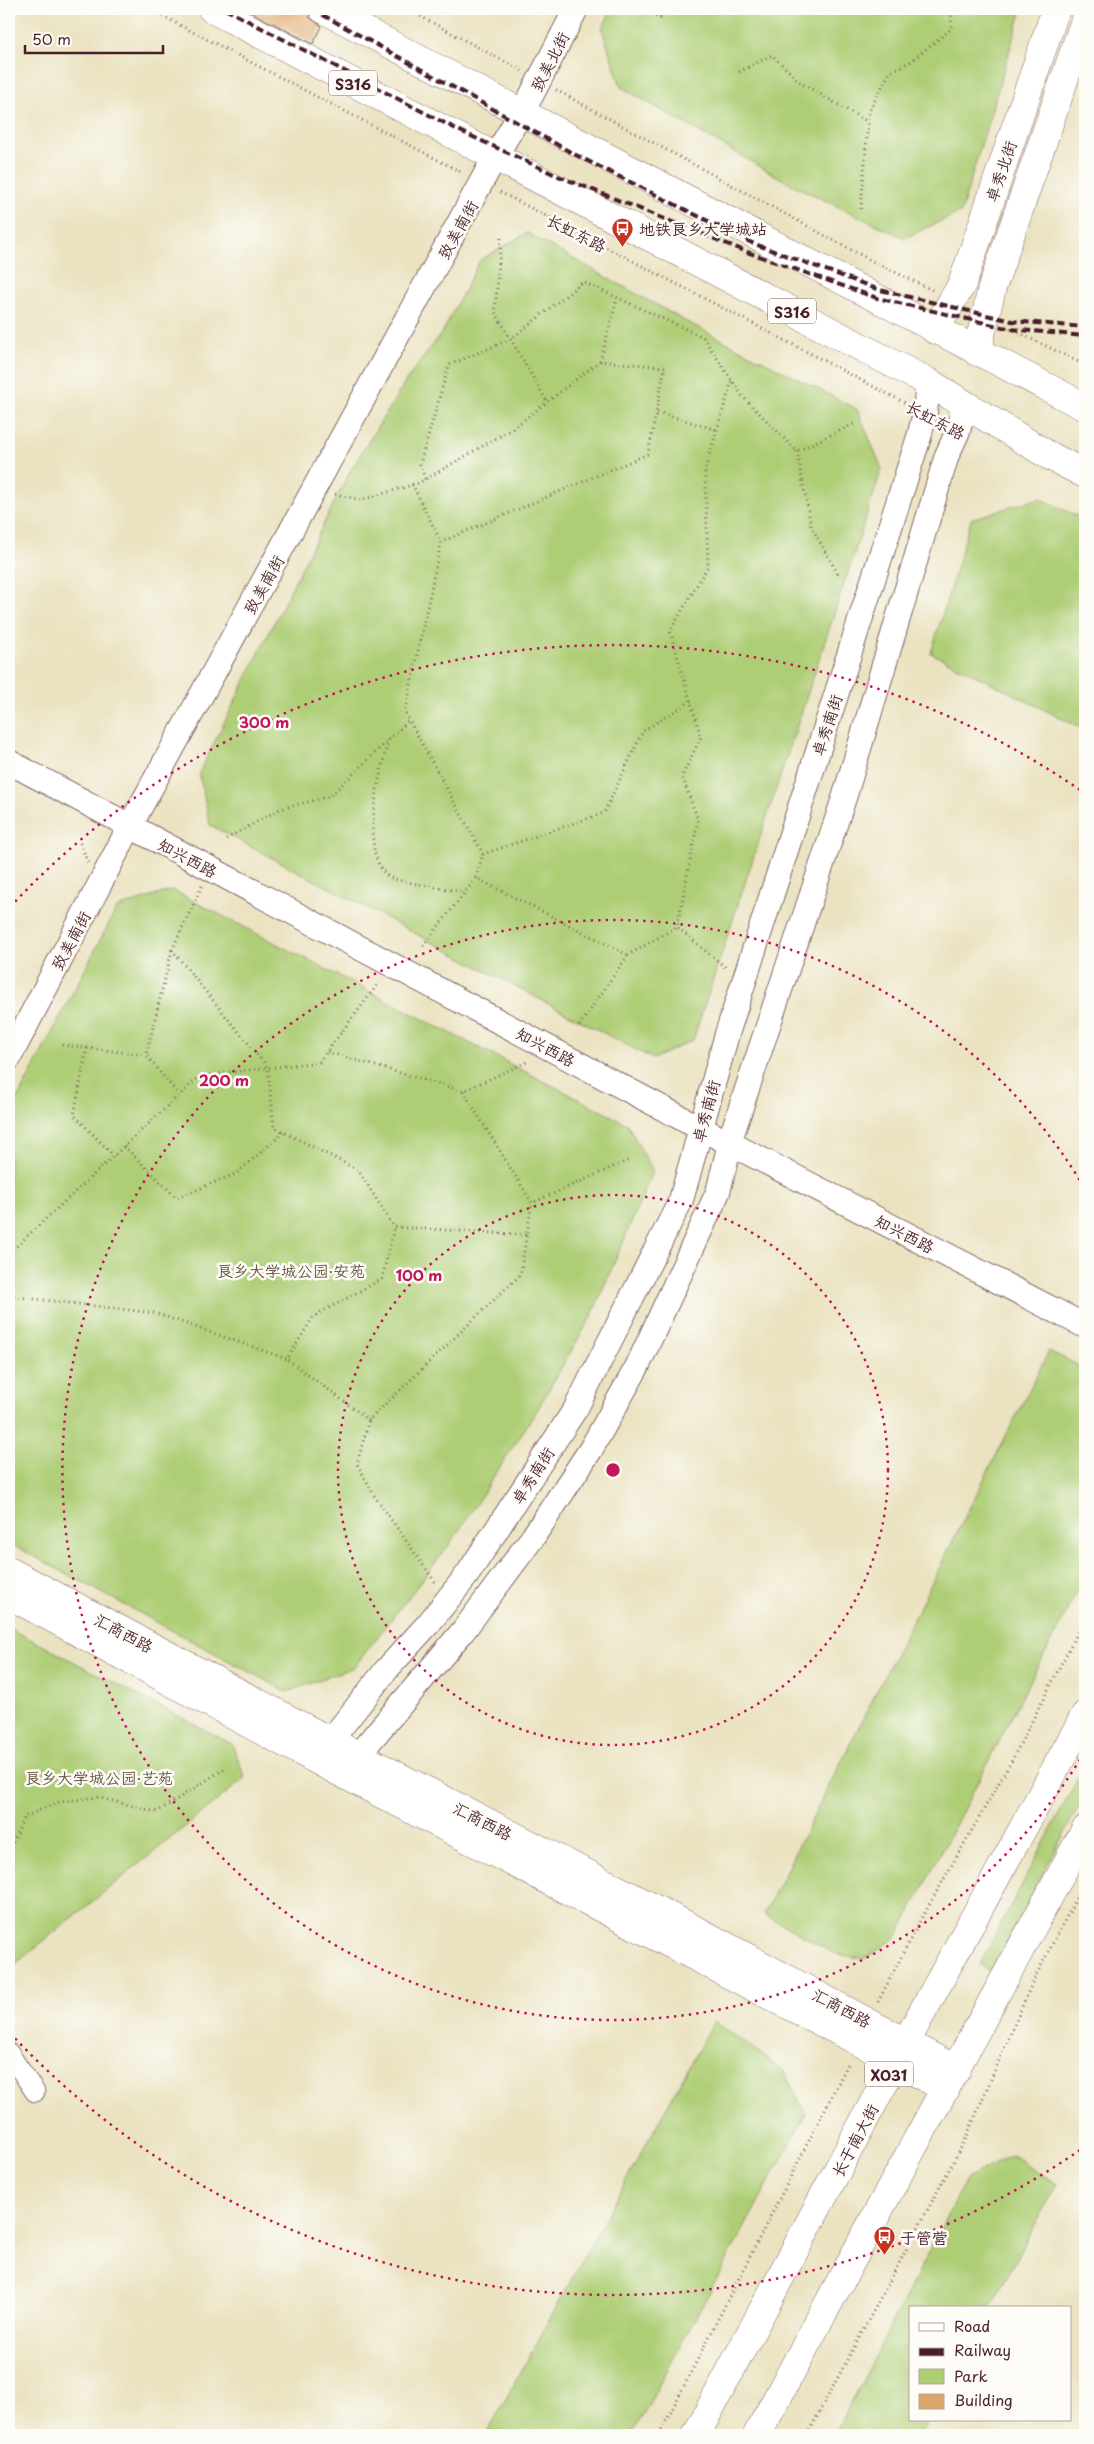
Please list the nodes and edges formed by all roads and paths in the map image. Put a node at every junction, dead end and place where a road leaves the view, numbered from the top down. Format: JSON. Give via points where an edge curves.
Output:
{"nodes":[{"id":1,"x":149,"y":9,"type":"edge"},
{"id":2,"x":212,"y":9,"type":"edge"},
{"id":3,"x":323,"y":9,"type":"edge"},
{"id":4,"x":407,"y":9,"type":"edge"},
{"id":5,"x":576,"y":9,"type":"edge"},
{"id":6,"x":642,"y":9,"type":"edge"},
{"id":7,"x":666,"y":9,"type":"edge"},
{"id":8,"x":952,"y":9,"type":"edge"},
{"id":9,"x":1056,"y":9,"type":"edge"},
{"id":10,"x":1085,"y":20,"type":"edge"},
{"id":11,"x":739,"y":72,"type":"dead end"},
{"id":12,"x":539,"y":81,"type":"junction"},
{"id":13,"x":520,"y":112,"type":"junction"},
{"id":14,"x":868,"y":122,"type":"junction"},
{"id":15,"x":495,"y":157,"type":"junction"},
{"id":16,"x":482,"y":183,"type":"junction"},
{"id":17,"x":861,"y":209,"type":"dead end"},
{"id":18,"x":501,"y":238,"type":"dead end"},
{"id":19,"x":617,"y":299,"type":"junction"},
{"id":20,"x":953,"y":301,"type":"junction"},
{"id":21,"x":985,"y":317,"type":"junction"},
{"id":22,"x":935,"y":330,"type":"junction"},
{"id":23,"x":511,"y":339,"type":"junction"},
{"id":24,"x":977,"y":352,"type":"junction"},
{"id":25,"x":600,"y":361,"type":"junction"},
{"id":26,"x":1085,"y":365,"type":"edge"},
{"id":27,"x":732,"y":381,"type":"junction"},
{"id":28,"x":928,"y":382,"type":"junction"},
{"id":29,"x":548,"y":402,"type":"junction"},
{"id":30,"x":965,"y":403,"type":"junction"},
{"id":31,"x":1085,"y":407,"type":"edge"},
{"id":32,"x":656,"y":412,"type":"junction"},
{"id":33,"x":925,"y":413,"type":"junction"},
{"id":34,"x":856,"y":423,"type":"dead end"},
{"id":35,"x":717,"y":430,"type":"junction"},
{"id":36,"x":797,"y":451,"type":"junction"},
{"id":37,"x":1085,"y":474,"type":"edge"},
{"id":38,"x":425,"y":479,"type":"junction"},
{"id":39,"x":412,"y":484,"type":"junction"},
{"id":40,"x":332,"y":493,"type":"dead end"},
{"id":41,"x":441,"y":542,"type":"junction"},
{"id":42,"x":838,"y":574,"type":"dead end"},
{"id":43,"x":691,"y":701,"type":"junction"},
{"id":44,"x":409,"y":720,"type":"junction"},
{"id":45,"x":388,"y":740,"type":"junction"},
{"id":46,"x":9,"y":762,"type":"edge"},
{"id":47,"x":130,"y":826,"type":"junction"},
{"id":48,"x":226,"y":839,"type":"dead end"},
{"id":49,"x":483,"y":854,"type":"junction"},
{"id":50,"x":476,"y":878,"type":"junction"},
{"id":51,"x":202,"y":885,"type":"dead end"},
{"id":52,"x":464,"y":892,"type":"junction"},
{"id":53,"x":677,"y":927,"type":"junction"},
{"id":54,"x":423,"y":946,"type":"dead end"},
{"id":55,"x":172,"y":950,"type":"junction"},
{"id":56,"x":628,"y":955,"type":"junction"},
{"id":57,"x":725,"y":967,"type":"dead end"},
{"id":58,"x":378,"y":984,"type":"dead end"},
{"id":59,"x":579,"y":1026,"type":"dead end"},
{"id":60,"x":62,"y":1045,"type":"dead end"},
{"id":61,"x":87,"y":1048,"type":"junction"},
{"id":62,"x":327,"y":1052,"type":"junction"},
{"id":63,"x":146,"y":1054,"type":"junction"},
{"id":64,"x":9,"y":1058,"type":"edge"},
{"id":65,"x":534,"y":1059,"type":"dead end"},
{"id":66,"x":268,"y":1068,"type":"junction"},
{"id":67,"x":463,"y":1091,"type":"junction"},
{"id":68,"x":179,"y":1095,"type":"junction"},
{"id":69,"x":700,"y":1128,"type":"junction"},
{"id":70,"x":284,"y":1132,"type":"junction"},
{"id":71,"x":731,"y":1142,"type":"junction"},
{"id":72,"x":124,"y":1146,"type":"junction"},
{"id":73,"x":114,"y":1156,"type":"junction"},
{"id":74,"x":631,"y":1159,"type":"dead end"},
{"id":75,"x":532,"y":1203,"type":"junction"},
{"id":76,"x":394,"y":1227,"type":"junction"},
{"id":77,"x":527,"y":1235,"type":"junction"},
{"id":78,"x":9,"y":1253,"type":"edge"},
{"id":79,"x":9,"y":1296,"type":"edge"},
{"id":80,"x":1085,"y":1326,"type":"edge"},
{"id":81,"x":287,"y":1359,"type":"junction"},
{"id":82,"x":369,"y":1420,"type":"junction"},
{"id":83,"x":9,"y":1571,"type":"edge"},
{"id":84,"x":436,"y":1582,"type":"dead end"},
{"id":85,"x":9,"y":1595,"type":"edge"},
{"id":86,"x":1085,"y":1715,"type":"edge"},
{"id":87,"x":321,"y":1749,"type":"junction"},
{"id":88,"x":347,"y":1763,"type":"junction"},
{"id":89,"x":224,"y":1769,"type":"dead end"},
{"id":90,"x":1085,"y":1830,"type":"edge"},
{"id":91,"x":9,"y":1852,"type":"edge"},
{"id":92,"x":1085,"y":1882,"type":"edge"},
{"id":93,"x":901,"y":2052,"type":"junction"},
{"id":94,"x":9,"y":2053,"type":"edge"},
{"id":95,"x":951,"y":2080,"type":"junction"},
{"id":96,"x":35,"y":2092,"type":"dead end"},
{"id":97,"x":696,"y":2435,"type":"edge"},
{"id":98,"x":757,"y":2435,"type":"edge"},
{"id":99,"x":807,"y":2435,"type":"edge"}],
"edges":[{"from":1,"to":16,"type":"path","name":"长虹东路"},
{"from":2,"to":15,"type":"main road","name":"长虹东路","number":"S316"},
{"from":3,"to":13,"type":"main road"},
{"from":4,"to":12,"type":"path"},
{"from":5,"to":12,"type":"street","name":"致美北街"},
{"from":6,"to":7,"type":"path","via":[[660,18]]},
{"from":8,"to":14,"type":"path","via":[[951,29],[910,62],[890,72],[869,111]]},
{"from":9,"to":20,"type":"main road","name":"卓秀北街","via":[[962,284]]},
{"from":10,"to":21,"type":"main road","via":[[992,288]]},
{"from":11,"to":14,"type":"path","via":[[772,54],[801,83]]},
{"from":12,"to":13,"type":"street","name":"致美北街"},
{"from":12,"to":20,"type":"path","via":[[872,261]]},
{"from":13,"to":15,"type":"street","name":"致美南街"},
{"from":13,"to":22,"type":"main road"},
{"from":14,"to":17,"type":"path"},
{"from":15,"to":16,"type":"street","name":"致美南街"},
{"from":15,"to":28,"type":"main road","name":"长虹东路","number":"S316"},
{"from":16,"to":33,"type":"path","name":"长虹东路"},
{"from":16,"to":47,"type":"street","name":"致美南街"},
{"from":18,"to":23,"type":"path","via":[[495,312]]},
{"from":19,"to":23,"type":"path","via":[[583,282]]},
{"from":19,"to":25,"type":"path"},
{"from":19,"to":27,"type":"path","via":[[703,337]]},
{"from":20,"to":22,"type":"main road","name":"卓秀北街"},
{"from":21,"to":24,"type":"main road"},
{"from":21,"to":26,"type":"path"},
{"from":22,"to":24,"type":"main road"},
{"from":23,"to":29,"type":"path"},
{"from":23,"to":38,"type":"path","via":[[449,365],[420,464]]},
{"from":24,"to":31,"type":"main road"},
{"from":25,"to":29,"type":"path"},
{"from":25,"to":32,"type":"path","via":[[666,367]]},
{"from":27,"to":35,"type":"path"},
{"from":27,"to":36,"type":"path","via":[[743,397]]},
{"from":28,"to":30,"type":"main road","name":"长虹东路","number":"S316"},
{"from":28,"to":33,"type":"street","name":"卓秀南街"},
{"from":29,"to":38,"type":"path","via":[[512,429]]},
{"from":30,"to":37,"type":"main road","name":"长虹东路","number":"S316"},
{"from":30,"to":71,"type":"street","name":"卓秀南街","via":[[845,795]]},
{"from":32,"to":35,"type":"path"},
{"from":32,"to":41,"type":"path","via":[[648,454]]},
{"from":33,"to":69,"type":"street","name":"卓秀南街"},
{"from":34,"to":36,"type":"path"},
{"from":35,"to":43,"type":"path","via":[[705,469],[708,566],[670,631]]},
{"from":36,"to":42,"type":"path","via":[[811,526]]},
{"from":38,"to":39,"type":"path"},
{"from":39,"to":40,"type":"path","via":[[361,500]]},
{"from":39,"to":41,"type":"path"},
{"from":41,"to":44,"type":"path","via":[[405,713]]},
{"from":43,"to":49,"type":"path","via":[[643,731],[604,813]]},
{"from":43,"to":53,"type":"path","via":[[701,736],[682,776],[698,820]]},
{"from":44,"to":45,"type":"path"},
{"from":44,"to":49,"type":"path"},
{"from":45,"to":48,"type":"path","via":[[330,796],[280,809]]},
{"from":45,"to":52,"type":"path","via":[[372,811],[377,862],[390,878]]},
{"from":46,"to":47,"type":"street","name":"知兴西路"},
{"from":47,"to":64,"type":"street","name":"致美南街"},
{"from":47,"to":69,"type":"street","name":"知兴西路"},
{"from":49,"to":50,"type":"path"},
{"from":50,"to":52,"type":"path"},
{"from":50,"to":56,"type":"path"},
{"from":51,"to":55,"type":"path"},
{"from":52,"to":54,"type":"path"},
{"from":53,"to":56,"type":"path"},
{"from":53,"to":57,"type":"path"},
{"from":55,"to":63,"type":"path"},
{"from":55,"to":66,"type":"path"},
{"from":56,"to":59,"type":"path"},
{"from":58,"to":62,"type":"path"},
{"from":60,"to":61,"type":"path"},
{"from":61,"to":63,"type":"path"},
{"from":61,"to":73,"type":"path","via":[[74,1115]]},
{"from":62,"to":66,"type":"path","via":[[319,1062]]},
{"from":62,"to":67,"type":"path"},
{"from":63,"to":68,"type":"path"},
{"from":65,"to":67,"type":"path"},
{"from":66,"to":68,"type":"path","via":[[200,1076]]},
{"from":66,"to":70,"type":"path","via":[[274,1127]]},
{"from":67,"to":75,"type":"path"},
{"from":68,"to":72,"type":"path"},
{"from":69,"to":71,"type":"street","name":"知兴西路"},
{"from":69,"to":87,"type":"street","name":"卓秀南街","via":[[681,1200],[576,1408],[467,1575],[430,1624],[387,1669]]},
{"from":70,"to":72,"type":"path","via":[[237,1173],[177,1198]]},
{"from":70,"to":76,"type":"path","via":[[358,1170]]},
{"from":71,"to":80,"type":"street","name":"知兴西路"},
{"from":71,"to":88,"type":"street","name":"卓秀南街","via":[[718,1192],[637,1367],[591,1449],[533,1537],[463,1631]]},
{"from":72,"to":73,"type":"path"},
{"from":73,"to":78,"type":"path"},
{"from":74,"to":75,"type":"path"},
{"from":75,"to":77,"type":"path"},
{"from":76,"to":77,"type":"path"},
{"from":76,"to":81,"type":"path","via":[[382,1279],[314,1316]]},
{"from":77,"to":82,"type":"path","via":[[520,1275]]},
{"from":79,"to":81,"type":"path","via":[[155,1313]]},
{"from":81,"to":82,"type":"path"},
{"from":82,"to":84,"type":"path","via":[[357,1464],[374,1494]]},
{"from":83,"to":87,"type":"main road","name":"汇商西路"},
{"from":85,"to":87,"type":"main road","name":"汇商西路"},
{"from":86,"to":93,"type":"main road","name":"长于南大街","number":"X031"},
{"from":87,"to":88,"type":"main road","name":"汇商西路"},
{"from":88,"to":93,"type":"main road","name":"汇商西路","via":[[694,1929]]},
{"from":89,"to":91,"type":"path","via":[[157,1812],[97,1797],[59,1802],[24,1817]]},
{"from":90,"to":95,"type":"main road"},
{"from":92,"to":99,"type":"path","via":[[1033,1981],[964,2140]]},
{"from":93,"to":95,"type":"main road","name":"汇商西路"},
{"from":93,"to":97,"type":"main road","name":"长于南大街","number":"X031"},
{"from":94,"to":96,"type":"street"},
{"from":95,"to":98,"type":"main road"}]}
